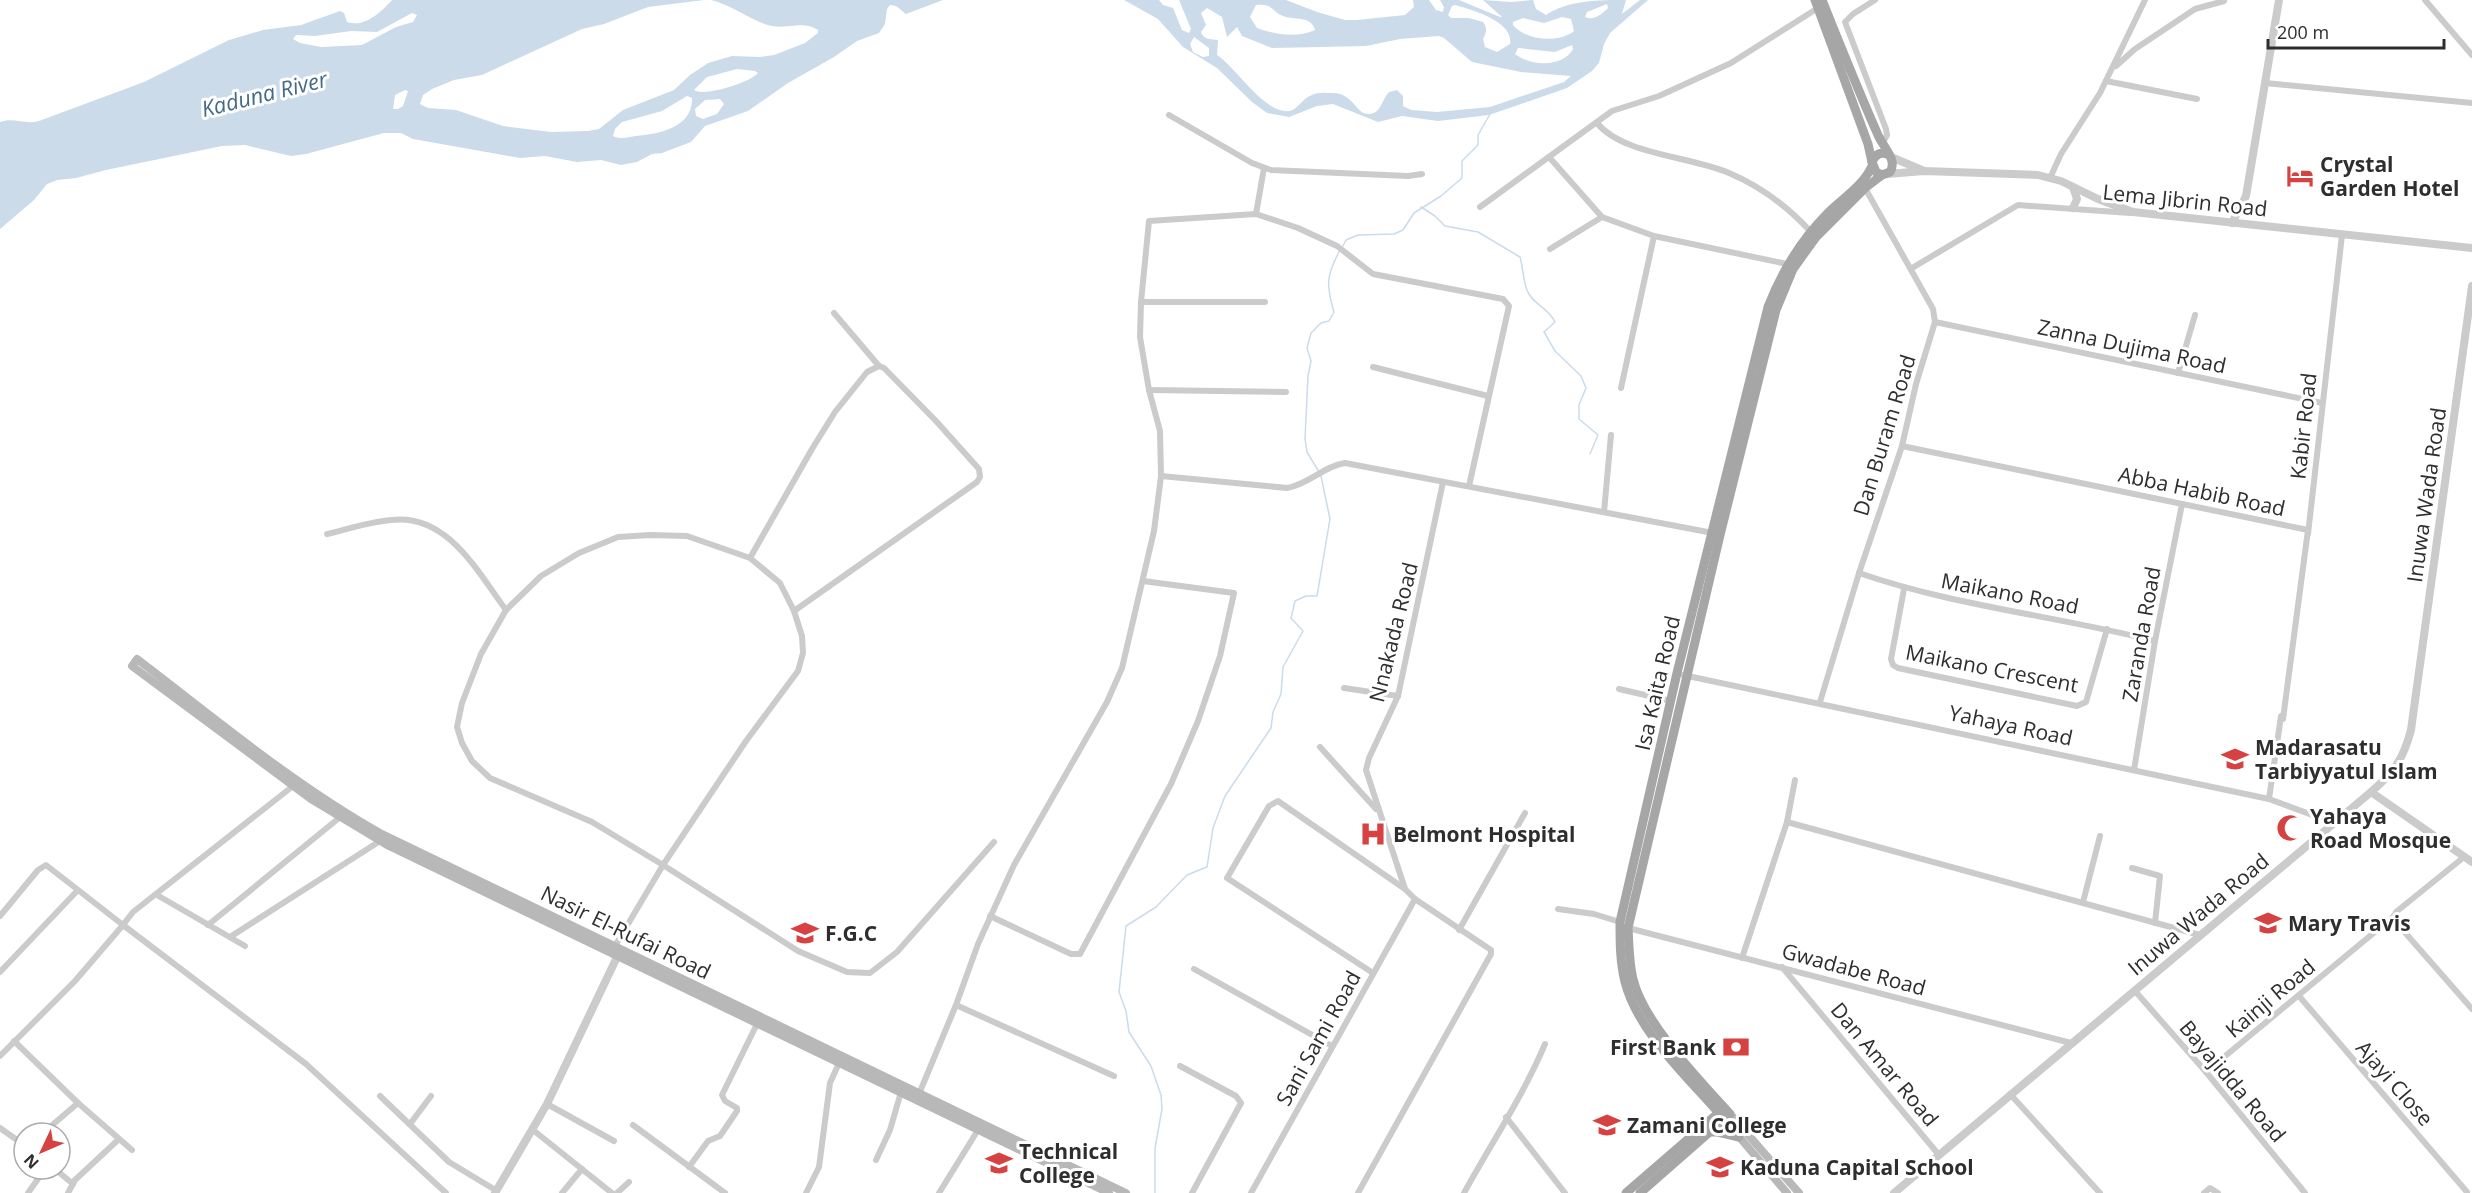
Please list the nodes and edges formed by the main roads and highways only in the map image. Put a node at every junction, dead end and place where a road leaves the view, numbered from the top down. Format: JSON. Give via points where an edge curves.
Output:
{"nodes":[{"id":1,"x":1819,"y":3,"type":"edge"},
{"id":2,"x":1890,"y":156,"type":"junction"},
{"id":3,"x":1872,"y":164,"type":"junction"},
{"id":4,"x":1885,"y":174,"type":"junction"},
{"id":5,"x":1762,"y":347,"type":"junction"},
{"id":6,"x":137,"y":659,"type":"dead end"},
{"id":7,"x":218,"y":725,"type":"junction"},
{"id":8,"x":469,"y":880,"type":"junction"},
{"id":9,"x":1624,"y":925,"type":"junction"},
{"id":10,"x":715,"y":998,"type":"junction"},
{"id":11,"x":837,"y":1059,"type":"junction"},
{"id":12,"x":1710,"y":1102,"type":"junction"},
{"id":13,"x":1724,"y":1113,"type":"junction"},
{"id":14,"x":1707,"y":1129,"type":"junction"},
{"id":15,"x":1739,"y":1137,"type":"junction"},
{"id":16,"x":1113,"y":1191,"type":"edge"},
{"id":17,"x":1126,"y":1193,"type":"edge"},
{"id":18,"x":1626,"y":1193,"type":"edge"},
{"id":19,"x":1640,"y":1193,"type":"edge"},
{"id":20,"x":1787,"y":1193,"type":"edge"},
{"id":21,"x":1799,"y":1193,"type":"edge"}],
"edges":[{"from":1,"to":2,"type":"main road"},
{"from":1,"to":3,"type":"main road"},
{"from":2,"to":3,"type":"main road","via":[[1878,154]]},
{"from":2,"to":4,"type":"main road","via":[[1893,166]]},
{"from":3,"to":4,"type":"main road","via":[[1876,172]]},
{"from":3,"to":5,"type":"main road","name":"Isa Kaita Road","via":[[1861,184],[1810,232],[1787,264],[1768,307]]},
{"from":4,"to":5,"type":"main road","name":"Isa Kaita Road","via":[[1865,188],[1816,237],[1793,269]]},
{"from":5,"to":9,"type":"main road","name":"Isa Kaita Road","via":[[1688,676]]},
{"from":5,"to":9,"type":"main road","name":"Isa Kaita Road","via":[[1677,673]]},
{"from":6,"to":7,"type":"main road","via":[[132,666]]},
{"from":7,"to":8,"type":"main road","name":"Nasir El-Rufai Road","via":[[335,806]]},
{"from":7,"to":8,"type":"main road","name":"Nasir El-Rufai Road","via":[[339,818],[380,841]]},
{"from":8,"to":10,"type":"main road","name":"Nasir El-Rufai Road"},
{"from":9,"to":12,"type":"main road","name":"Isa Kaita Road","via":[[1620,948],[1625,983],[1634,1006],[1677,1066]]},
{"from":9,"to":13,"type":"main road","name":"Isa Kaita Road","via":[[1633,980],[1642,1002]]},
{"from":10,"to":11,"type":"main road","name":"Nasir El-Rufai Road"},
{"from":10,"to":11,"type":"main road","name":"Nasir El-Rufai Road"},
{"from":11,"to":16,"type":"main road","name":"Nasir El-Rufai Road","via":[[978,1130]]},
{"from":11,"to":16,"type":"main road","name":"Nasir El-Rufai Road","via":[[919,1094]]},
{"from":12,"to":13,"type":"main road","name":"Isa Kaita Road"},
{"from":12,"to":14,"type":"main road"},
{"from":13,"to":14,"type":"main road"},
{"from":13,"to":15,"type":"main road","name":"Isa Kaita Road"},
{"from":13,"to":21,"type":"main road","name":"Isa Kaita Road"},
{"from":14,"to":15,"type":"main road"},
{"from":14,"to":18,"type":"main road"},
{"from":14,"to":19,"type":"main road"},
{"from":15,"to":20,"type":"main road","name":"Isa Kaita Road"},
{"from":16,"to":17,"type":"main road","name":"Nasir El-Rufai Road"}]}
